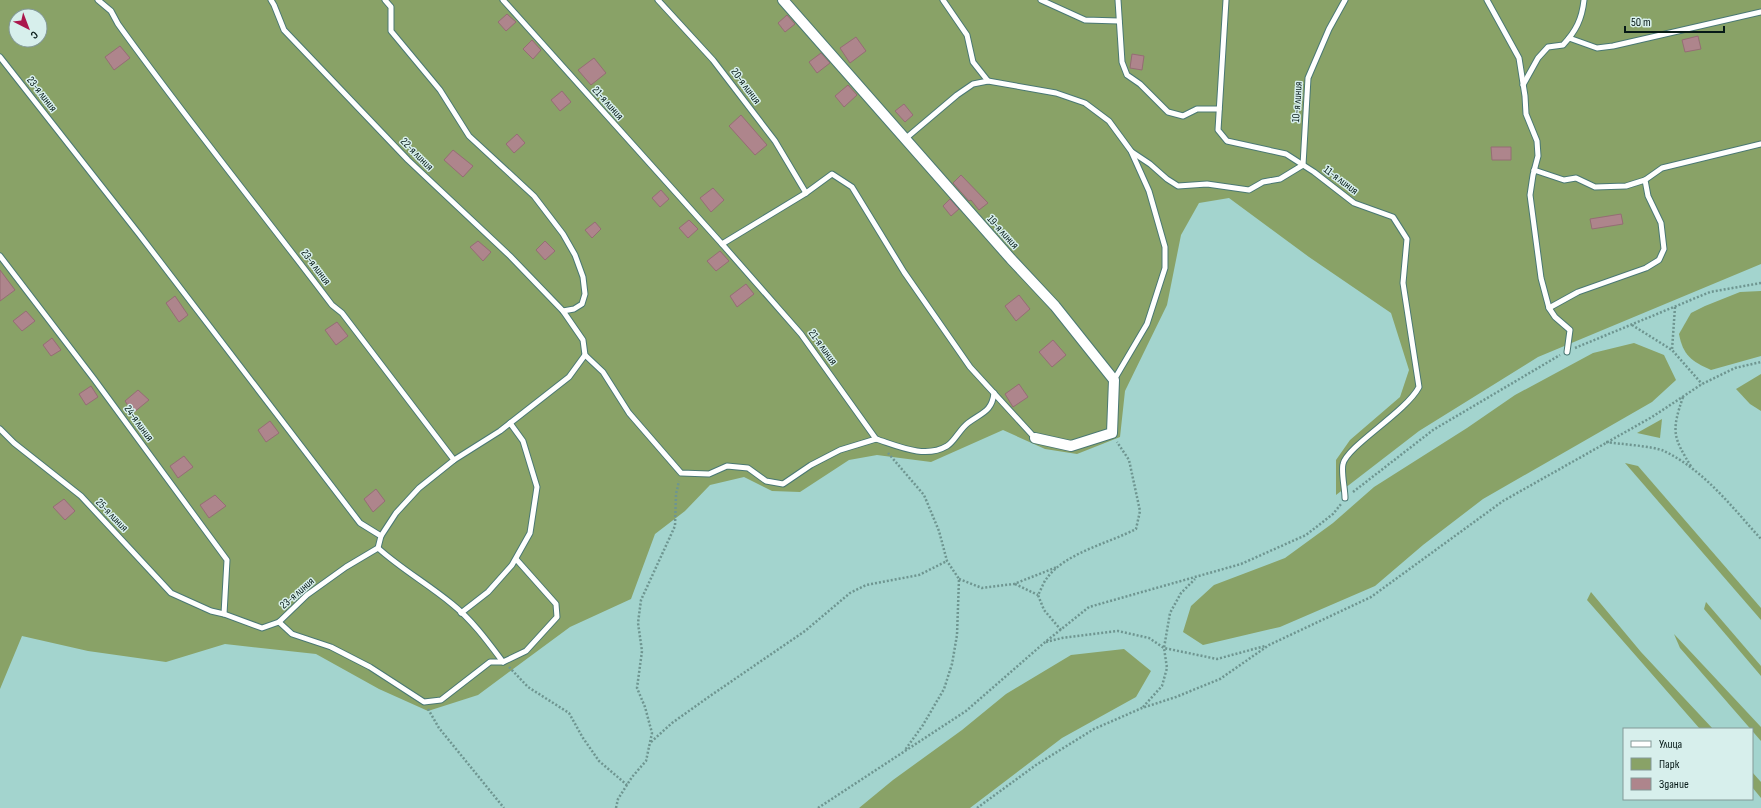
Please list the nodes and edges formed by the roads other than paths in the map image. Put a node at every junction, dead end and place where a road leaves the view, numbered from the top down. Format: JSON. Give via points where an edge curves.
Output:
{"nodes":[{"id":1,"x":98,"y":0,"type":"edge"},
{"id":2,"x":271,"y":0,"type":"edge"},
{"id":3,"x":385,"y":0,"type":"edge"},
{"id":4,"x":503,"y":0,"type":"edge"},
{"id":5,"x":658,"y":0,"type":"edge"},
{"id":6,"x":783,"y":0,"type":"edge"},
{"id":7,"x":943,"y":0,"type":"edge"},
{"id":8,"x":1041,"y":0,"type":"edge"},
{"id":9,"x":1118,"y":0,"type":"edge"},
{"id":10,"x":1226,"y":0,"type":"edge"},
{"id":11,"x":1345,"y":0,"type":"edge"},
{"id":12,"x":1487,"y":0,"type":"edge"},
{"id":13,"x":1584,"y":0,"type":"edge"},
{"id":14,"x":1761,"y":12,"type":"edge"},
{"id":15,"x":1119,"y":20,"type":"junction"},
{"id":16,"x":1569,"y":38,"type":"junction"},
{"id":17,"x":0,"y":57,"type":"edge"},
{"id":18,"x":988,"y":81,"type":"junction"},
{"id":19,"x":1523,"y":86,"type":"junction"},
{"id":20,"x":1219,"y":109,"type":"junction"},
{"id":21,"x":905,"y":139,"type":"junction"},
{"id":22,"x":1761,"y":144,"type":"edge"},
{"id":23,"x":1131,"y":151,"type":"junction"},
{"id":24,"x":1303,"y":165,"type":"junction"},
{"id":25,"x":1534,"y":170,"type":"junction"},
{"id":26,"x":1645,"y":180,"type":"junction"},
{"id":27,"x":806,"y":193,"type":"junction"},
{"id":28,"x":722,"y":244,"type":"junction"},
{"id":29,"x":0,"y":256,"type":"edge"},
{"id":30,"x":1549,"y":308,"type":"junction"},
{"id":31,"x":563,"y":311,"type":"junction"},
{"id":32,"x":1567,"y":352,"type":"road end"},
{"id":33,"x":585,"y":355,"type":"junction"},
{"id":34,"x":1114,"y":380,"type":"junction"},
{"id":35,"x":994,"y":393,"type":"junction"},
{"id":36,"x":510,"y":423,"type":"junction"},
{"id":37,"x":0,"y":429,"type":"edge"},
{"id":38,"x":1034,"y":438,"type":"joint"},
{"id":39,"x":876,"y":439,"type":"junction"},
{"id":40,"x":454,"y":460,"type":"junction"},
{"id":41,"x":1345,"y":498,"type":"road end"},
{"id":42,"x":381,"y":536,"type":"junction"},
{"id":43,"x":378,"y":548,"type":"junction"},
{"id":44,"x":516,"y":559,"type":"junction"},
{"id":45,"x":211,"y":611,"type":"joint"},
{"id":46,"x":461,"y":613,"type":"junction"},
{"id":47,"x":224,"y":614,"type":"junction"},
{"id":48,"x":280,"y":622,"type":"junction"},
{"id":49,"x":503,"y":662,"type":"junction"}],
"edges":[{"from":1,"to":40,"type":"lane","name":"23-я линия","via":[[111,11],[185,115],[332,305],[342,313]]},
{"from":2,"to":31,"type":"lane","name":"22-я линия","via":[[284,30],[408,160],[510,256]]},
{"from":3,"to":31,"type":"lane","via":[[391,7],[391,31],[440,90],[469,136],[534,196],[563,234],[583,276],[584,294],[582,304]]},
{"from":4,"to":28,"type":"lane","name":"21-я линия"},
{"from":5,"to":27,"type":"lane","name":"20-я линия","via":[[713,60],[770,134]]},
{"from":6,"to":21,"type":"street","name":"19-я линия"},
{"from":7,"to":18,"type":"lane","via":[[967,35],[973,62]]},
{"from":8,"to":15,"type":"lane","via":[[1085,20]]},
{"from":9,"to":15,"type":"lane"},
{"from":10,"to":20,"type":"lane","name":"11-я линия"},
{"from":11,"to":24,"type":"lane","name":"10-я линия","via":[[1329,29],[1308,78]]},
{"from":12,"to":19,"type":"lane","via":[[1519,58]]},
{"from":13,"to":16,"type":"lane","via":[[1582,13]]},
{"from":14,"to":16,"type":"lane","via":[[1612,46],[1597,48]]},
{"from":15,"to":20,"type":"lane","via":[[1122,62],[1126,75],[1140,84],[1168,112],[1184,116],[1197,109]]},
{"from":16,"to":19,"type":"lane","via":[[1562,45],[1548,47],[1538,58]]},
{"from":17,"to":42,"type":"lane","name":"23-я линия","via":[[360,523]]},
{"from":18,"to":21,"type":"lane","via":[[973,84],[957,95]]},
{"from":18,"to":23,"type":"lane","via":[[1056,92],[1085,103],[1109,121]]},
{"from":19,"to":25,"type":"lane","via":[[1526,114],[1537,141],[1538,156]]},
{"from":20,"to":24,"type":"lane","name":"11-я линия","via":[[1218,130],[1227,141],[1286,154]]},
{"from":21,"to":34,"type":"street","name":"19-я линия","via":[[1055,306]]},
{"from":22,"to":26,"type":"lane","via":[[1662,168]]},
{"from":23,"to":24,"type":"lane","via":[[1178,186],[1207,184],[1249,190],[1263,182],[1280,179]]},
{"from":23,"to":34,"type":"lane","via":[[1149,191],[1165,247],[1165,268],[1147,324]]},
{"from":24,"to":41,"type":"lane","name":"11-я линия","via":[[1354,203],[1393,217],[1407,239],[1403,283],[1419,387],[1396,415],[1351,451],[1343,463]]},
{"from":25,"to":26,"type":"lane","via":[[1564,180],[1576,178],[1595,187],[1626,186]]},
{"from":25,"to":30,"type":"lane","via":[[1530,195],[1541,278]]},
{"from":26,"to":30,"type":"lane","via":[[1648,196],[1661,223],[1664,249],[1658,260],[1646,268],[1578,292]]},
{"from":27,"to":28,"type":"lane"},
{"from":27,"to":35,"type":"lane","via":[[832,174],[852,187],[904,272],[970,367]]},
{"from":28,"to":39,"type":"lane","name":"21-я линия","via":[[801,334]]},
{"from":29,"to":47,"type":"lane","name":"24-я линия","via":[[227,560]]},
{"from":30,"to":32,"type":"lane","via":[[1570,330]]},
{"from":31,"to":33,"type":"lane","name":"22-я линия","via":[[583,340]]},
{"from":33,"to":36,"type":"lane","via":[[569,377]]},
{"from":33,"to":39,"type":"lane","via":[[603,372],[629,413],[681,473],[710,474],[727,466],[748,468],[766,481],[783,484],[840,450]]},
{"from":34,"to":38,"type":"street","via":[[1112,433],[1070,446]]},
{"from":35,"to":38,"type":"lane"},
{"from":35,"to":39,"type":"lane","via":[[993,403],[984,413],[968,424],[948,446],[936,451],[911,451]]},
{"from":36,"to":40,"type":"lane"},
{"from":36,"to":44,"type":"lane","via":[[523,441],[537,487],[530,533]]},
{"from":37,"to":45,"type":"lane","name":"25-я линия","via":[[81,496],[171,594]]},
{"from":40,"to":42,"type":"lane","via":[[419,488],[396,513]]},
{"from":42,"to":43,"type":"lane"},
{"from":43,"to":46,"type":"lane","via":[[453,604]]},
{"from":43,"to":48,"type":"lane","name":"23-я линия","via":[[307,595]]},
{"from":44,"to":46,"type":"lane","via":[[488,592]]},
{"from":44,"to":49,"type":"lane","via":[[556,604],[557,617],[526,651]]},
{"from":45,"to":47,"type":"lane","name":"23-я линия"},
{"from":46,"to":49,"type":"lane","via":[[479,630]]},
{"from":47,"to":48,"type":"lane","name":"23-я линия","via":[[262,628]]},
{"from":48,"to":49,"type":"lane","via":[[292,634],[331,647],[370,667],[424,702],[441,700],[490,662]]}]}
